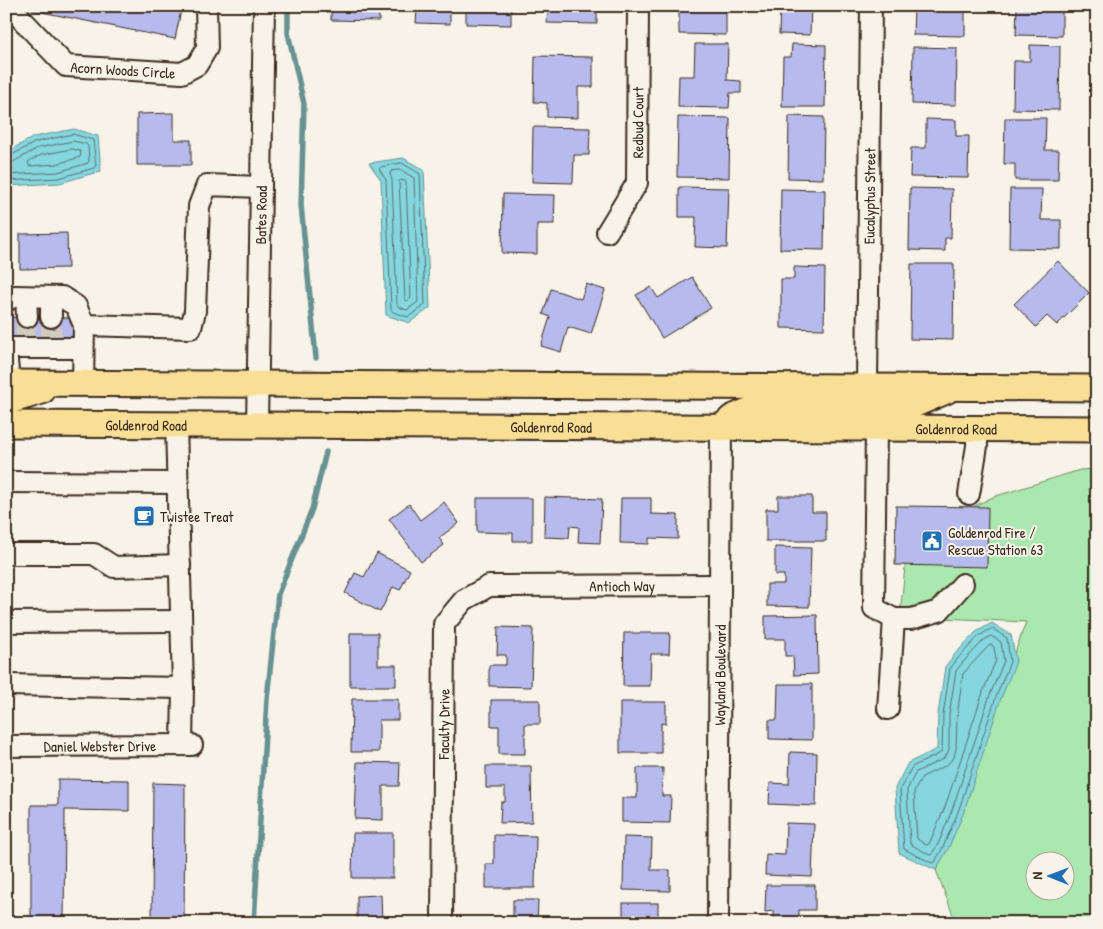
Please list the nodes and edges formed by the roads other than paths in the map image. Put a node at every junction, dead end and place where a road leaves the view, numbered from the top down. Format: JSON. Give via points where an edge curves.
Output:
{"nodes":[{"id":1,"x":11,"y":6,"type":"edge"},
{"id":2,"x":206,"y":6,"type":"edge"},
{"id":3,"x":264,"y":6,"type":"edge"},
{"id":4,"x":638,"y":6,"type":"edge"},
{"id":5,"x":871,"y":6,"type":"edge"},
{"id":6,"x":261,"y":187,"type":"junction"},
{"id":7,"x":607,"y":232,"type":"dead end"},
{"id":8,"x":26,"y":296,"type":"junction"},
{"id":9,"x":51,"y":297,"type":"junction"},
{"id":10,"x":6,"y":300,"type":"edge"},
{"id":11,"x":26,"y":317,"type":"tunnel mouth"},
{"id":12,"x":51,"y":317,"type":"tunnel mouth"},
{"id":13,"x":84,"y":325,"type":"junction"},
{"id":14,"x":15,"y":346,"type":"edge"},
{"id":15,"x":83,"y":348,"type":"junction"},
{"id":16,"x":73,"y":384,"type":"junction"},
{"id":17,"x":258,"y":384,"type":"junction"},
{"id":18,"x":867,"y":386,"type":"junction"},
{"id":19,"x":955,"y":386,"type":"junction"},
{"id":20,"x":1097,"y":388,"type":"edge"},
{"id":21,"x":7,"y":390,"type":"edge"},
{"id":22,"x":6,"y":424,"type":"edge"},
{"id":23,"x":176,"y":424,"type":"junction"},
{"id":24,"x":257,"y":424,"type":"junction"},
{"id":25,"x":721,"y":428,"type":"junction"},
{"id":26,"x":876,"y":428,"type":"junction"},
{"id":27,"x":977,"y":428,"type":"junction"},
{"id":28,"x":1097,"y":429,"type":"edge"},
{"id":29,"x":6,"y":482,"type":"edge"},
{"id":30,"x":178,"y":483,"type":"junction"},
{"id":31,"x":970,"y":494,"type":"dead end"},
{"id":32,"x":6,"y":554,"type":"edge"},
{"id":33,"x":180,"y":565,"type":"junction"},
{"id":34,"x":963,"y":584,"type":"dead end"},
{"id":35,"x":526,"y":585,"type":"joint"},
{"id":36,"x":720,"y":585,"type":"junction"},
{"id":37,"x":894,"y":619,"type":"junction"},
{"id":38,"x":181,"y":621,"type":"junction"},
{"id":39,"x":6,"y":622,"type":"edge"},
{"id":40,"x":6,"y":686,"type":"edge"},
{"id":41,"x":183,"y":688,"type":"junction"},
{"id":42,"x":888,"y":709,"type":"dead end"},
{"id":43,"x":6,"y":746,"type":"edge"},
{"id":44,"x":442,"y":923,"type":"edge"},
{"id":45,"x":718,"y":923,"type":"edge"}],
"edges":[{"from":1,"to":2,"type":"street","name":"Acorn Woods Circle","via":[[66,66],[182,73],[197,65],[207,48]]},
{"from":3,"to":6,"type":"street","name":"Bates Road"},
{"from":4,"to":7,"type":"street","name":"Redbud Court","via":[[637,183]]},
{"from":5,"to":18,"type":"street","name":"Eucalyptus Street"},
{"from":6,"to":13,"type":"street","via":[[207,185],[199,206],[195,311],[191,328]]},
{"from":6,"to":17,"type":"street","name":"Bates Road"},
{"from":8,"to":9,"type":"street"},
{"from":8,"to":10,"type":"street"},
{"from":8,"to":11,"type":"street"},
{"from":9,"to":12,"type":"street"},
{"from":9,"to":13,"type":"street","via":[[62,297],[76,306]]},
{"from":13,"to":15,"type":"street"},
{"from":14,"to":15,"type":"street","via":[[50,343]]},
{"from":14,"to":21,"type":"street"},
{"from":15,"to":16,"type":"street"},
{"from":16,"to":17,"type":"main road"},
{"from":16,"to":21,"type":"main road"},
{"from":17,"to":18,"type":"main road"},
{"from":17,"to":24,"type":"street","name":"Bates Road"},
{"from":18,"to":19,"type":"main road"},
{"from":19,"to":20,"type":"main road"},
{"from":19,"to":25,"type":"main road","via":[[906,408],[757,407],[732,418]]},
{"from":22,"to":23,"type":"main road","name":"Goldenrod Road"},
{"from":23,"to":24,"type":"main road","name":"Goldenrod Road"},
{"from":23,"to":30,"type":"street"},
{"from":24,"to":25,"type":"main road","name":"Goldenrod Road"},
{"from":25,"to":26,"type":"main road","name":"Goldenrod Road"},
{"from":25,"to":36,"type":"street","name":"Wayland Boulevard"},
{"from":26,"to":27,"type":"main road","name":"Goldenrod Road"},
{"from":26,"to":37,"type":"street","via":[[874,608]]},
{"from":27,"to":28,"type":"main road","name":"Goldenrod Road"},
{"from":27,"to":31,"type":"street"},
{"from":29,"to":30,"type":"street"},
{"from":30,"to":33,"type":"street"},
{"from":32,"to":33,"type":"street","via":[[94,554],[114,567]]},
{"from":33,"to":38,"type":"street"},
{"from":34,"to":37,"type":"street","via":[[939,611],[911,619]]},
{"from":35,"to":36,"type":"street","name":"Antioch Way"},
{"from":35,"to":44,"type":"street","name":"Faculty Drive","via":[[489,586],[464,600],[444,624]]},
{"from":36,"to":45,"type":"street","name":"Wayland Boulevard"},
{"from":37,"to":42,"type":"street"},
{"from":38,"to":39,"type":"street"},
{"from":38,"to":41,"type":"street"},
{"from":40,"to":41,"type":"street"},
{"from":41,"to":43,"type":"street","name":"Daniel Webster Drive","via":[[187,745]]}]}
